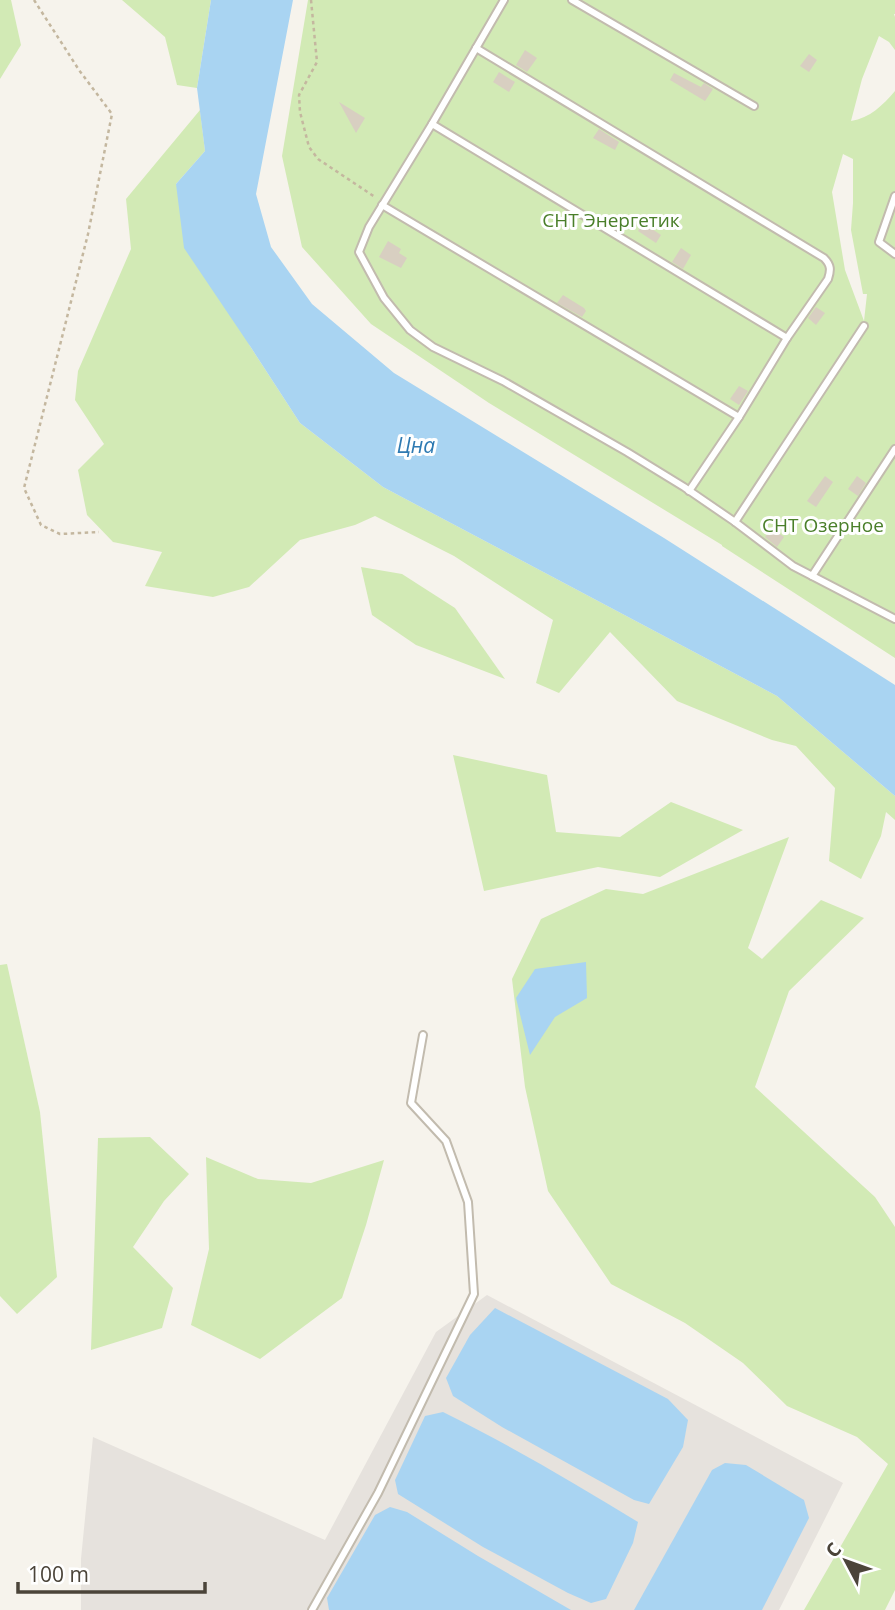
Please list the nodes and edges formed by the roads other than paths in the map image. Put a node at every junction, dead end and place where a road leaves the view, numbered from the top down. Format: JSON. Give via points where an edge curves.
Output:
{"nodes":[{"id":1,"x":504,"y":0,"type":"edge"},
{"id":2,"x":572,"y":0,"type":"edge"},
{"id":3,"x":476,"y":48,"type":"junction"},
{"id":4,"x":754,"y":106,"type":"dead end"},
{"id":5,"x":432,"y":124,"type":"junction"},
{"id":6,"x":895,"y":196,"type":"edge"},
{"id":7,"x":382,"y":205,"type":"junction"},
{"id":8,"x":895,"y":254,"type":"edge"},
{"id":9,"x":864,"y":326,"type":"dead end"},
{"id":10,"x":787,"y":338,"type":"junction"},
{"id":11,"x":739,"y":417,"type":"junction"},
{"id":12,"x":895,"y":449,"type":"edge"},
{"id":13,"x":689,"y":491,"type":"junction"},
{"id":14,"x":735,"y":523,"type":"junction"},
{"id":15,"x":813,"y":576,"type":"junction"},
{"id":16,"x":895,"y":619,"type":"edge"},
{"id":17,"x":423,"y":1035,"type":"dead end"},
{"id":18,"x":312,"y":1610,"type":"edge"}],
"edges":[{"from":1,"to":3,"type":"lane"},
{"from":2,"to":4,"type":"lane"},
{"from":3,"to":5,"type":"lane"},
{"from":3,"to":10,"type":"lane","via":[[828,261],[828,279]]},
{"from":5,"to":7,"type":"lane"},
{"from":5,"to":10,"type":"lane"},
{"from":6,"to":8,"type":"lane","via":[[879,242]]},
{"from":7,"to":11,"type":"lane"},
{"from":7,"to":13,"type":"lane","via":[[359,252],[384,298],[410,330]]},
{"from":9,"to":14,"type":"lane"},
{"from":10,"to":11,"type":"lane"},
{"from":11,"to":13,"type":"lane"},
{"from":12,"to":15,"type":"lane"},
{"from":13,"to":14,"type":"lane"},
{"from":14,"to":15,"type":"lane"},
{"from":15,"to":16,"type":"lane"},
{"from":17,"to":18,"type":"lane","via":[[411,1103],[446,1141],[468,1202],[474,1294],[378,1493]]}]}
